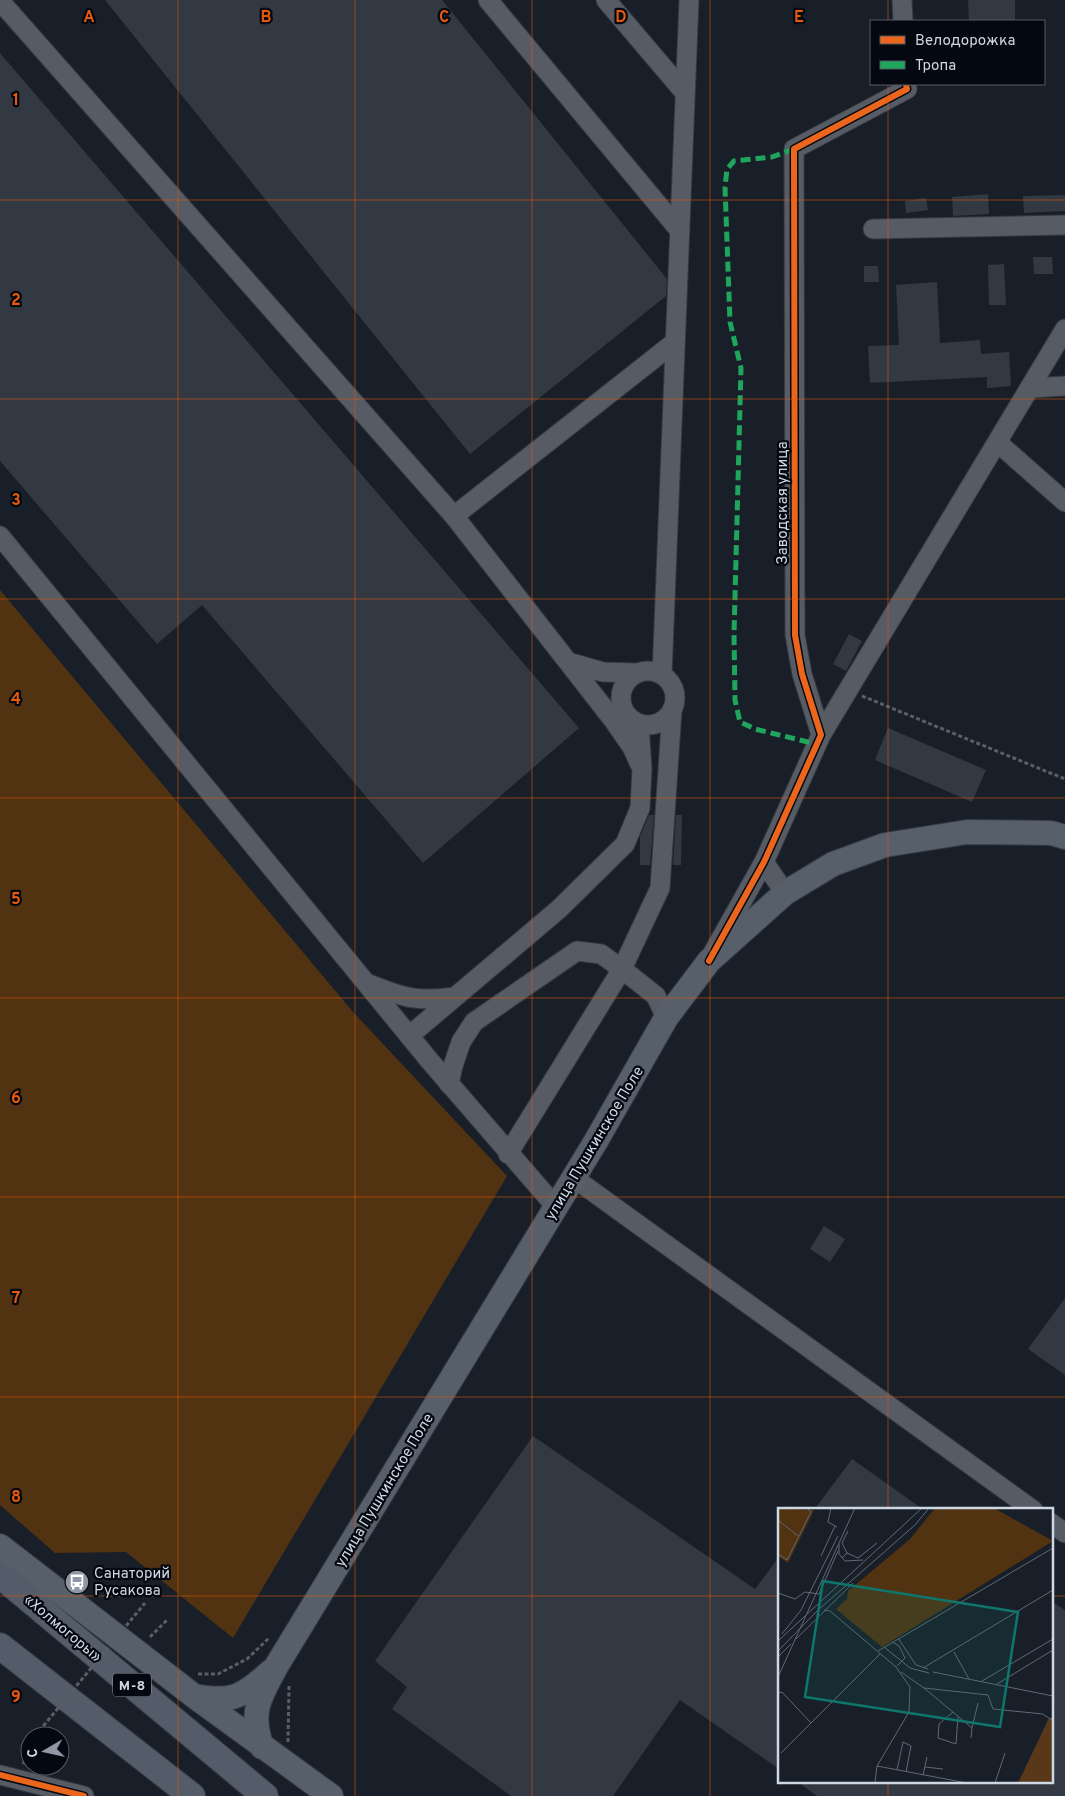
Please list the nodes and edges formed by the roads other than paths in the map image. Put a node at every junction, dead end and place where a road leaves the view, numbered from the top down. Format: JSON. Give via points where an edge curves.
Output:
{"nodes":[{"id":1,"x":488,"y":0,"type":"edge"},
{"id":2,"x":606,"y":0,"type":"edge"},
{"id":3,"x":689,"y":0,"type":"edge"},
{"id":4,"x":902,"y":0,"type":"edge"},
{"id":5,"x":0,"y":1,"type":"edge"},
{"id":6,"x":903,"y":20,"type":"edge"},
{"id":7,"x":906,"y":85,"type":"edge"},
{"id":8,"x":686,"y":93,"type":"junction"},
{"id":9,"x":1065,"y":226,"type":"edge"},
{"id":10,"x":873,"y":229,"type":"dead end"},
{"id":11,"x":680,"y":231,"type":"junction"},
{"id":12,"x":1065,"y":329,"type":"edge"},
{"id":13,"x":676,"y":342,"type":"junction"},
{"id":14,"x":1065,"y":386,"type":"edge"},
{"id":15,"x":1030,"y":388,"type":"junction"},
{"id":16,"x":997,"y":442,"type":"junction"},
{"id":17,"x":1065,"y":502,"type":"edge"},
{"id":18,"x":454,"y":516,"type":"junction"},
{"id":19,"x":0,"y":536,"type":"edge"},
{"id":20,"x":568,"y":662,"type":"junction"},
{"id":21,"x":637,"y":673,"type":"junction"},
{"id":22,"x":662,"y":675,"type":"junction"},
{"id":23,"x":622,"y":706,"type":"junction"},
{"id":24,"x":672,"y":710,"type":"junction"},
{"id":25,"x":639,"y":724,"type":"junction"},
{"id":26,"x":821,"y":734,"type":"junction"},
{"id":27,"x":642,"y":769,"type":"junction"},
{"id":28,"x":1065,"y":837,"type":"edge"},
{"id":29,"x":764,"y":862,"type":"junction"},
{"id":30,"x":785,"y":893,"type":"junction"},
{"id":31,"x":709,"y":961,"type":"junction"},
{"id":32,"x":622,"y":969,"type":"junction"},
{"id":33,"x":367,"y":983,"type":"junction"},
{"id":34,"x":455,"y":997,"type":"junction"},
{"id":35,"x":666,"y":1018,"type":"junction"},
{"id":36,"x":409,"y":1036,"type":"junction"},
{"id":37,"x":449,"y":1084,"type":"junction"},
{"id":38,"x":508,"y":1154,"type":"junction"},
{"id":39,"x":574,"y":1178,"type":"junction"},
{"id":40,"x":556,"y":1207,"type":"junction"},
{"id":41,"x":1030,"y":1508,"type":"edge"},
{"id":42,"x":1052,"y":1524,"type":"edge"},
{"id":43,"x":1065,"y":1533,"type":"edge"},
{"id":44,"x":0,"y":1546,"type":"edge"},
{"id":45,"x":0,"y":1575,"type":"edge"},
{"id":46,"x":0,"y":1646,"type":"edge"},
{"id":47,"x":277,"y":1665,"type":"junction"},
{"id":48,"x":195,"y":1685,"type":"junction"},
{"id":49,"x":262,"y":1747,"type":"junction"},
{"id":50,"x":0,"y":1775,"type":"edge"},
{"id":51,"x":84,"y":1796,"type":"edge"},
{"id":52,"x":192,"y":1796,"type":"edge"},
{"id":53,"x":265,"y":1796,"type":"edge"},
{"id":54,"x":331,"y":1796,"type":"edge"}],
"edges":[{"from":1,"to":11,"type":"street"},
{"from":2,"to":8,"type":"street"},
{"from":3,"to":8,"type":"street"},
{"from":4,"to":6,"type":"street"},
{"from":5,"to":18,"type":"street"},
{"from":7,"to":26,"type":"street","name":"Заводская улица","via":[[907,88],[794,149],[795,635],[802,674]]},
{"from":8,"to":11,"type":"street"},
{"from":9,"to":10,"type":"street"},
{"from":11,"to":13,"type":"street"},
{"from":12,"to":15,"type":"street"},
{"from":13,"to":18,"type":"street"},
{"from":13,"to":22,"type":"street"},
{"from":14,"to":15,"type":"street"},
{"from":15,"to":16,"type":"street"},
{"from":16,"to":17,"type":"street"},
{"from":16,"to":26,"type":"street"},
{"from":18,"to":20,"type":"street"},
{"from":19,"to":33,"type":"street"},
{"from":20,"to":21,"type":"street","via":[[603,672]]},
{"from":20,"to":23,"type":"street","via":[[595,688]]},
{"from":20,"to":27,"type":"street","via":[[614,720]]},
{"from":21,"to":22,"type":"street","via":[[650,671]]},
{"from":21,"to":23,"type":"street","via":[[626,681],[621,693]]},
{"from":22,"to":24,"type":"street","via":[[671,685],[675,697]]},
{"from":23,"to":25,"type":"street","via":[[628,717]]},
{"from":24,"to":25,"type":"street","via":[[658,723]]},
{"from":24,"to":32,"type":"street","via":[[660,888]]},
{"from":25,"to":27,"type":"street"},
{"from":26,"to":29,"type":"street"},
{"from":27,"to":34,"type":"street","via":[[640,808],[625,844],[559,909]]},
{"from":28,"to":30,"type":"main road","name":"улица Пушкинское Поле","via":[[1051,833],[967,832],[885,845],[833,864]]},
{"from":29,"to":30,"type":"street"},
{"from":29,"to":31,"type":"street"},
{"from":30,"to":31,"type":"main road","name":"улица Пушкинское Поле"},
{"from":31,"to":35,"type":"main road","name":"улица Пушкинское Поле"},
{"from":32,"to":35,"type":"street","via":[[656,996]]},
{"from":32,"to":37,"type":"street","via":[[601,954],[577,951],[474,1022],[461,1042]]},
{"from":32,"to":38,"type":"street"},
{"from":33,"to":34,"type":"street","via":[[408,998]]},
{"from":33,"to":36,"type":"street"},
{"from":34,"to":36,"type":"street"},
{"from":35,"to":39,"type":"main road","name":"улица Пушкинское Поле"},
{"from":36,"to":37,"type":"street"},
{"from":37,"to":38,"type":"street"},
{"from":38,"to":40,"type":"street"},
{"from":39,"to":40,"type":"main road","name":"улица Пушкинское Поле"},
{"from":39,"to":41,"type":"street"},
{"from":40,"to":47,"type":"main road","name":"улица Пушкинское Поле"},
{"from":42,"to":43,"type":"street"},
{"from":44,"to":48,"type":"main road"},
{"from":45,"to":53,"type":"highway","name":"«Холмогоры»","number":"М-8"},
{"from":46,"to":52,"type":"highway"},
{"from":47,"to":48,"type":"main road","name":"улица Пушкинское Поле","via":[[254,1687],[232,1698],[215,1700]]},
{"from":47,"to":49,"type":"main road","name":"улица Пушкинское Поле","via":[[261,1694],[256,1713]]},
{"from":48,"to":49,"type":"main road"},
{"from":49,"to":54,"type":"main road"},
{"from":50,"to":51,"type":"street"}]}
